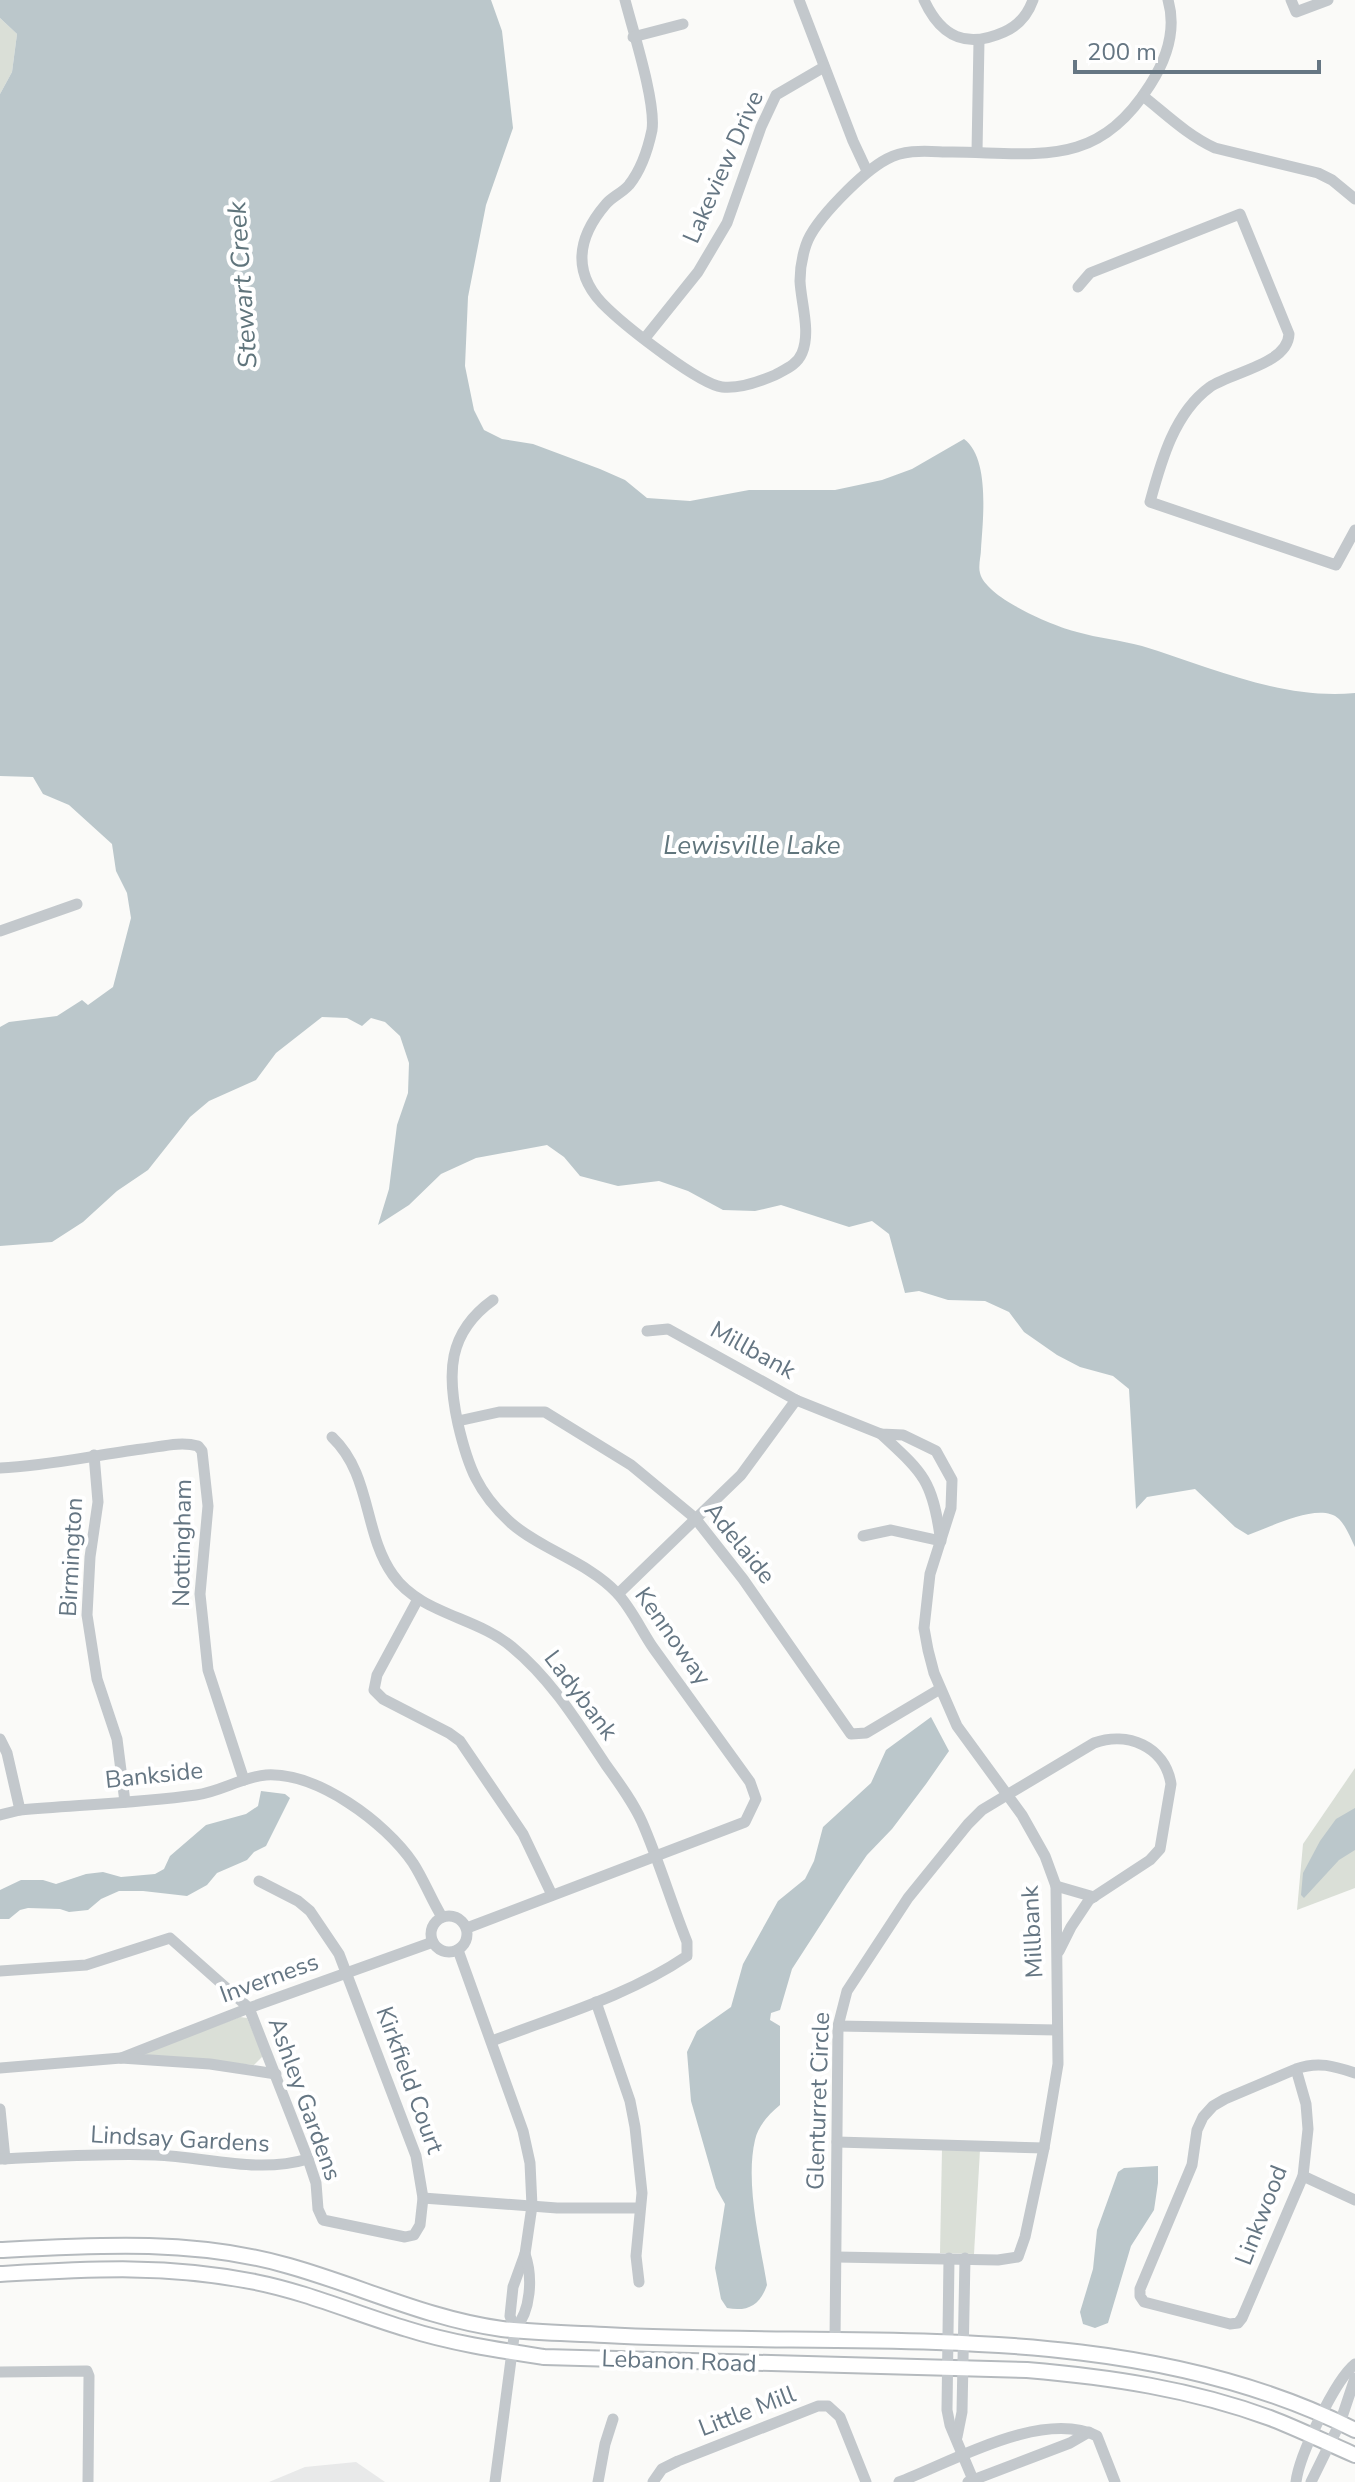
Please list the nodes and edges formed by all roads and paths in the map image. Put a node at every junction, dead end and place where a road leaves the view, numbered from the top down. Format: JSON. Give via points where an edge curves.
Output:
{"nodes":[{"id":1,"x":625,"y":0,"type":"edge"},
{"id":2,"x":799,"y":0,"type":"edge"},
{"id":3,"x":924,"y":0,"type":"edge"},
{"id":4,"x":1033,"y":0,"type":"edge"},
{"id":5,"x":1168,"y":0,"type":"edge"},
{"id":6,"x":1291,"y":0,"type":"edge"},
{"id":7,"x":1328,"y":0,"type":"edge"},
{"id":8,"x":683,"y":24,"type":"dead end"},
{"id":9,"x":633,"y":37,"type":"junction"},
{"id":10,"x":979,"y":40,"type":"junction"},
{"id":11,"x":824,"y":67,"type":"junction"},
{"id":12,"x":1143,"y":96,"type":"junction"},
{"id":13,"x":977,"y":152,"type":"junction"},
{"id":14,"x":867,"y":171,"type":"junction"},
{"id":15,"x":1355,"y":199,"type":"edge"},
{"id":16,"x":1078,"y":287,"type":"dead end"},
{"id":17,"x":645,"y":338,"type":"junction"},
{"id":18,"x":1355,"y":530,"type":"edge"},
{"id":19,"x":77,"y":904,"type":"dead end"},
{"id":20,"x":0,"y":931,"type":"edge"},
{"id":21,"x":493,"y":1300,"type":"dead end"},
{"id":22,"x":647,"y":1331,"type":"dead end"},
{"id":23,"x":796,"y":1400,"type":"junction"},
{"id":24,"x":458,"y":1421,"type":"junction"},
{"id":25,"x":881,"y":1434,"type":"junction"},
{"id":26,"x":332,"y":1437,"type":"dead end"},
{"id":27,"x":94,"y":1455,"type":"junction"},
{"id":28,"x":0,"y":1468,"type":"edge"},
{"id":29,"x":695,"y":1518,"type":"junction"},
{"id":30,"x":863,"y":1536,"type":"dead end"},
{"id":31,"x":941,"y":1541,"type":"junction"},
{"id":32,"x":618,"y":1594,"type":"junction"},
{"id":33,"x":418,"y":1599,"type":"junction"},
{"id":34,"x":940,"y":1689,"type":"junction"},
{"id":35,"x":0,"y":1739,"type":"edge"},
{"id":36,"x":244,"y":1780,"type":"junction"},
{"id":37,"x":1008,"y":1794,"type":"junction"},
{"id":38,"x":125,"y":1802,"type":"junction"},
{"id":39,"x":20,"y":1810,"type":"junction"},
{"id":40,"x":0,"y":1815,"type":"edge"},
{"id":41,"x":655,"y":1856,"type":"junction"},
{"id":42,"x":259,"y":1881,"type":"dead end"},
{"id":43,"x":1056,"y":1886,"type":"junction"},
{"id":44,"x":552,"y":1895,"type":"junction"},
{"id":45,"x":1094,"y":1897,"type":"junction"},
{"id":46,"x":442,"y":1917,"type":"junction"},
{"id":47,"x":467,"y":1928,"type":"junction"},
{"id":48,"x":433,"y":1942,"type":"junction"},
{"id":49,"x":458,"y":1950,"type":"junction"},
{"id":50,"x":1057,"y":1955,"type":"junction"},
{"id":51,"x":0,"y":1971,"type":"edge"},
{"id":52,"x":348,"y":1973,"type":"junction"},
{"id":53,"x":596,"y":2002,"type":"junction"},
{"id":54,"x":249,"y":2008,"type":"junction"},
{"id":55,"x":838,"y":2026,"type":"junction"},
{"id":56,"x":1057,"y":2030,"type":"junction"},
{"id":57,"x":492,"y":2041,"type":"junction"},
{"id":58,"x":121,"y":2058,"type":"junction"},
{"id":59,"x":0,"y":2068,"type":"edge"},
{"id":60,"x":1296,"y":2069,"type":"junction"},
{"id":61,"x":1355,"y":2073,"type":"edge"},
{"id":62,"x":276,"y":2074,"type":"junction"},
{"id":63,"x":0,"y":2109,"type":"edge"},
{"id":64,"x":837,"y":2142,"type":"junction"},
{"id":65,"x":1044,"y":2148,"type":"junction"},
{"id":66,"x":2,"y":2159,"type":"edge"},
{"id":67,"x":308,"y":2159,"type":"junction"},
{"id":68,"x":1303,"y":2176,"type":"junction"},
{"id":69,"x":423,"y":2198,"type":"junction"},
{"id":70,"x":1355,"y":2200,"type":"edge"},
{"id":71,"x":532,"y":2206,"type":"junction"},
{"id":72,"x":640,"y":2208,"type":"junction"},
{"id":73,"x":319,"y":2215,"type":"joint"},
{"id":74,"x":0,"y":2250,"type":"edge"},
{"id":75,"x":837,"y":2257,"type":"junction"},
{"id":76,"x":949,"y":2258,"type":"junction"},
{"id":77,"x":965,"y":2258,"type":"junction"},
{"id":78,"x":0,"y":2274,"type":"edge"},
{"id":79,"x":639,"y":2282,"type":"dead end"},
{"id":80,"x":515,"y":2329,"type":"junction"},
{"id":81,"x":835,"y":2341,"type":"junction"},
{"id":82,"x":947,"y":2344,"type":"junction"},
{"id":83,"x":964,"y":2345,"type":"junction"},
{"id":84,"x":513,"y":2352,"type":"junction"},
{"id":85,"x":1355,"y":2364,"type":"edge"},
{"id":86,"x":962,"y":2368,"type":"junction"},
{"id":87,"x":946,"y":2369,"type":"junction"},
{"id":88,"x":0,"y":2372,"type":"edge"},
{"id":89,"x":1355,"y":2378,"type":"edge"},
{"id":90,"x":1322,"y":2415,"type":"junction"},
{"id":91,"x":613,"y":2419,"type":"dead end"},
{"id":92,"x":1340,"y":2423,"type":"junction"},
{"id":93,"x":1355,"y":2430,"type":"edge"},
{"id":94,"x":1089,"y":2432,"type":"junction"},
{"id":95,"x":957,"y":2437,"type":"junction"},
{"id":96,"x":1313,"y":2437,"type":"junction"},
{"id":97,"x":1328,"y":2444,"type":"junction"},
{"id":98,"x":1355,"y":2455,"type":"edge"},
{"id":99,"x":964,"y":2456,"type":"junction"},
{"id":100,"x":972,"y":2481,"type":"edge"},
{"id":101,"x":88,"y":2482,"type":"edge"},
{"id":102,"x":495,"y":2482,"type":"edge"},
{"id":103,"x":598,"y":2482,"type":"edge"},
{"id":104,"x":653,"y":2482,"type":"edge"},
{"id":105,"x":866,"y":2482,"type":"edge"},
{"id":106,"x":899,"y":2482,"type":"edge"},
{"id":107,"x":1115,"y":2482,"type":"edge"},
{"id":108,"x":1296,"y":2482,"type":"edge"},
{"id":109,"x":1311,"y":2482,"type":"edge"}],
"edges":[{"from":1,"to":9,"type":"street"},
{"from":2,"to":11,"type":"street"},
{"from":3,"to":10,"type":"street","via":[[942,28],[959,38]]},
{"from":4,"to":10,"type":"street","via":[[1011,29]]},
{"from":5,"to":12,"type":"street","via":[[1167,55]]},
{"from":6,"to":7,"type":"street","via":[[1296,12]]},
{"from":8,"to":9,"type":"street"},
{"from":9,"to":17,"type":"street","via":[[650,97],[652,127],[630,183],[587,228],[581,248],[590,289]]},
{"from":10,"to":13,"type":"street"},
{"from":11,"to":14,"type":"street"},
{"from":11,"to":17,"type":"street","name":"Lakeview Drive","via":[[776,95],[727,223],[698,272]]},
{"from":12,"to":13,"type":"street","via":[[1102,138],[1087,145],[1043,153]]},
{"from":12,"to":15,"type":"street","via":[[1201,142],[1318,173]]},
{"from":13,"to":14,"type":"street","via":[[901,153]]},
{"from":14,"to":17,"type":"street","via":[[806,244],[800,278],[805,343],[797,362],[767,378],[722,387],[696,376]]},
{"from":16,"to":18,"type":"street","via":[[1090,273],[1240,214],[1289,341],[1277,357],[1231,375],[1187,409],[1150,502],[1336,565]]},
{"from":19,"to":20,"type":"street"},
{"from":21,"to":24,"type":"street","name":"Kennoway","via":[[470,1320],[455,1349],[451,1391]]},
{"from":22,"to":23,"type":"street","name":"Millbank","via":[[668,1329]]},
{"from":23,"to":25,"type":"street","name":"Millbank"},
{"from":23,"to":29,"type":"street","via":[[741,1475]]},
{"from":24,"to":29,"type":"street","name":"Adelaide","via":[[499,1412],[545,1412],[631,1465]]},
{"from":24,"to":32,"type":"street","name":"Kennoway","via":[[467,1461],[493,1506]]},
{"from":25,"to":31,"type":"street","name":"Millbank","via":[[928,1483]]},
{"from":25,"to":31,"type":"street","name":"Millbank","via":[[903,1435],[936,1451],[952,1480]]},
{"from":26,"to":33,"type":"street","name":"Ladybank","via":[[356,1467],[382,1554],[394,1576]]},
{"from":27,"to":28,"type":"street"},
{"from":27,"to":36,"type":"street","name":"Nottingham","via":[[182,1444],[198,1446],[204,1457],[208,1506],[200,1594],[208,1670]]},
{"from":27,"to":38,"type":"street","name":"Birmington","via":[[98,1502],[87,1615],[97,1679],[117,1739]]},
{"from":29,"to":32,"type":"street"},
{"from":29,"to":34,"type":"street","name":"Adelaide","via":[[851,1734],[866,1733]]},
{"from":30,"to":31,"type":"street","via":[[891,1530]]},
{"from":31,"to":34,"type":"street","name":"Millbank","via":[[930,1574],[924,1628]]},
{"from":32,"to":41,"type":"street","name":"Kennoway","via":[[750,1782],[756,1799],[745,1822]]},
{"from":33,"to":41,"type":"street","name":"Ladybank","via":[[474,1624],[537,1667],[629,1799]]},
{"from":33,"to":44,"type":"street","via":[[374,1690],[460,1741],[528,1842]]},
{"from":34,"to":37,"type":"street","name":"Millbank","via":[[957,1726]]},
{"from":35,"to":39,"type":"street"},
{"from":36,"to":38,"type":"street","name":"Bankside","via":[[198,1795]]},
{"from":36,"to":46,"type":"street","name":"Bankside","via":[[293,1777],[365,1815],[404,1852]]},
{"from":37,"to":43,"type":"street","name":"Millbank","via":[[1045,1856]]},
{"from":37,"to":45,"type":"street","name":"Glenturret Circle","via":[[1110,1737],[1142,1743],[1160,1757],[1171,1784],[1160,1849]]},
{"from":37,"to":55,"type":"street","name":"Glenturret Circle","via":[[982,1810],[908,1898],[847,1991]]},
{"from":38,"to":39,"type":"street","name":"Bankside"},
{"from":39,"to":40,"type":"street","name":"Bankside"},
{"from":41,"to":44,"type":"street"},
{"from":41,"to":53,"type":"street","name":"Ladybank","via":[[687,1942],[687,1956]]},
{"from":42,"to":52,"type":"street","name":"Kirkfield Court","via":[[310,1911]]},
{"from":43,"to":45,"type":"street"},
{"from":43,"to":50,"type":"street","name":"Millbank"},
{"from":44,"to":47,"type":"street"},
{"from":45,"to":50,"type":"street","name":"Glenturret Circle"},
{"from":46,"to":47,"type":"street","via":[[457,1917]]},
{"from":46,"to":48,"type":"street","via":[[432,1928]]},
{"from":47,"to":49,"type":"street"},
{"from":48,"to":49,"type":"street","via":[[444,1951]]},
{"from":48,"to":52,"type":"street","name":"Inverness"},
{"from":49,"to":57,"type":"street"},
{"from":50,"to":56,"type":"street","name":"Millbank"},
{"from":51,"to":54,"type":"street","name":"Ashley Gardens","via":[[86,1965],[170,1938]]},
{"from":52,"to":54,"type":"street","name":"Inverness"},
{"from":52,"to":69,"type":"street","name":"Kirkfield Court","via":[[412,2143]]},
{"from":53,"to":57,"type":"street"},
{"from":53,"to":72,"type":"street","via":[[630,2101]]},
{"from":54,"to":58,"type":"street","name":"Inverness"},
{"from":54,"to":62,"type":"street","name":"Ashley Gardens"},
{"from":55,"to":56,"type":"street"},
{"from":55,"to":64,"type":"street","name":"Glenturret Circle"},
{"from":56,"to":65,"type":"street","name":"Millbank","via":[[1058,2064]]},
{"from":57,"to":71,"type":"street","via":[[523,2131]]},
{"from":58,"to":59,"type":"street","name":"Inverness"},
{"from":58,"to":62,"type":"street","name":"Inverness"},
{"from":60,"to":61,"type":"street","via":[[1327,2064]]},
{"from":60,"to":68,"type":"street","name":"Linkwood","via":[[1308,2129]]},
{"from":60,"to":68,"type":"street","name":"Linkwood","via":[[1207,2111],[1141,2298],[1236,2324]]},
{"from":62,"to":67,"type":"street","name":"Ashley Gardens"},
{"from":63,"to":66,"type":"street"},
{"from":64,"to":65,"type":"street"},
{"from":64,"to":75,"type":"street","name":"Glenturret Circle"},
{"from":65,"to":77,"type":"street","name":"Millbank","via":[[1018,2257]]},
{"from":66,"to":67,"type":"street","name":"Lindsay Gardens","via":[[151,2155],[269,2167]]},
{"from":67,"to":73,"type":"street","name":"Ashley Gardens"},
{"from":68,"to":70,"type":"street"},
{"from":69,"to":71,"type":"street"},
{"from":69,"to":73,"type":"street","name":"Kirkfield Court","via":[[420,2225],[414,2235],[405,2237],[330,2222]]},
{"from":71,"to":72,"type":"street"},
{"from":71,"to":80,"type":"street","via":[[525,2254],[513,2287],[510,2316]]},
{"from":72,"to":79,"type":"street"},
{"from":74,"to":80,"type":"main road","name":"Lebanon Road","via":[[107,2245],[222,2253],[286,2265],[443,2316]]},
{"from":75,"to":76,"type":"street"},
{"from":75,"to":81,"type":"street","name":"Glenturret Circle"},
{"from":76,"to":77,"type":"street"},
{"from":76,"to":82,"type":"street"},
{"from":77,"to":83,"type":"street"},
{"from":78,"to":84,"type":"main road","name":"Lebanon Road","via":[[132,2267],[203,2273],[258,2282],[410,2331]]},
{"from":80,"to":81,"type":"main road","name":"Lebanon Road"},
{"from":80,"to":84,"type":"street"},
{"from":81,"to":82,"type":"main road","name":"Lebanon Road"},
{"from":82,"to":83,"type":"main road","name":"Lebanon Road"},
{"from":82,"to":87,"type":"street"},
{"from":83,"to":86,"type":"street"},
{"from":83,"to":90,"type":"main road","name":"Lebanon Road","via":[[1057,2349],[1150,2363]]},
{"from":84,"to":87,"type":"main road","name":"Lebanon Road"},
{"from":84,"to":102,"type":"street"},
{"from":85,"to":90,"type":"street","via":[[1339,2380]]},
{"from":86,"to":87,"type":"main road","name":"Lebanon Road"},
{"from":86,"to":95,"type":"street"},
{"from":86,"to":96,"type":"main road","name":"Lebanon Road","via":[[1097,2376],[1159,2386],[1270,2418]]},
{"from":87,"to":95,"type":"street","via":[[947,2410]]},
{"from":88,"to":101,"type":"street","via":[[87,2371]]},
{"from":89,"to":92,"type":"street"},
{"from":90,"to":92,"type":"main road","name":"Lebanon Road"},
{"from":90,"to":96,"type":"street"},
{"from":91,"to":103,"type":"street"},
{"from":92,"to":93,"type":"main road","name":"Lebanon Road"},
{"from":92,"to":97,"type":"street"},
{"from":94,"to":99,"type":"street","via":[[1026,2431]]},
{"from":94,"to":100,"type":"street"},
{"from":94,"to":107,"type":"street","via":[[1098,2438]]},
{"from":95,"to":99,"type":"street"},
{"from":96,"to":97,"type":"main road","name":"Lebanon Road"},
{"from":96,"to":108,"type":"street"},
{"from":97,"to":98,"type":"main road","name":"Lebanon Road"},
{"from":97,"to":109,"type":"street"},
{"from":99,"to":100,"type":"street"},
{"from":99,"to":106,"type":"street"},
{"from":104,"to":105,"type":"street","name":"Little Mill","via":[[662,2469],[678,2461],[828,2406],[840,2417]]}]}
